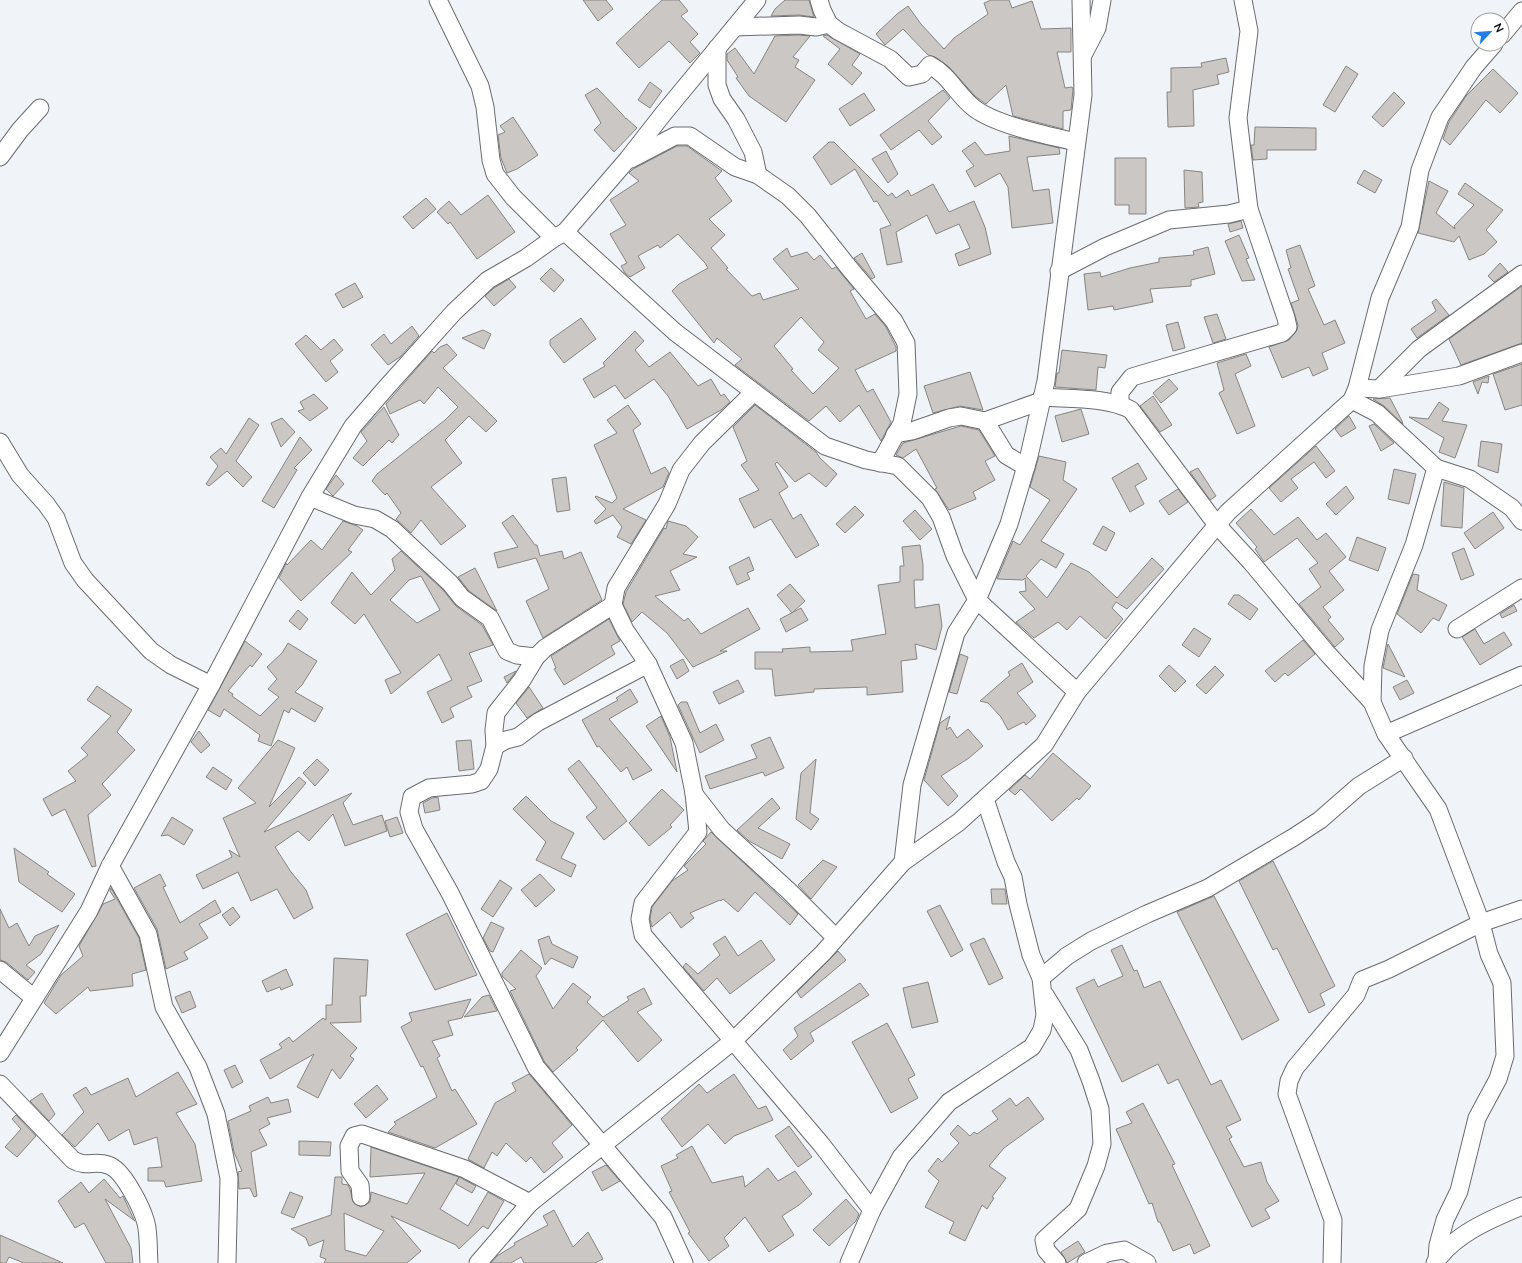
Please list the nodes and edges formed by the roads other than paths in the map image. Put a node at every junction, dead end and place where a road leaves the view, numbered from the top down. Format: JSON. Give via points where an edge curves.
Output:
{"nodes":[{"id":1,"x":438,"y":0,"type":"edge"},
{"id":2,"x":757,"y":0,"type":"edge"},
{"id":3,"x":819,"y":0,"type":"edge"},
{"id":4,"x":1081,"y":0,"type":"edge"},
{"id":5,"x":1102,"y":0,"type":"edge"},
{"id":6,"x":1242,"y":0,"type":"edge"},
{"id":7,"x":1522,"y":11,"type":"edge"},
{"id":8,"x":829,"y":24,"type":"junction"},
{"id":9,"x":1510,"y":25,"type":"edge"},
{"id":10,"x":735,"y":27,"type":"junction"},
{"id":11,"x":717,"y":48,"type":"junction"},
{"id":12,"x":1487,"y":52,"type":"edge"},
{"id":13,"x":1082,"y":57,"type":"junction"},
{"id":14,"x":40,"y":108,"type":"dead end"},
{"id":15,"x":1076,"y":142,"type":"junction"},
{"id":16,"x":0,"y":157,"type":"edge"},
{"id":17,"x":627,"y":160,"type":"junction"},
{"id":18,"x":758,"y":175,"type":"junction"},
{"id":19,"x":1249,"y":209,"type":"junction"},
{"id":20,"x":560,"y":235,"type":"junction"},
{"id":21,"x":1060,"y":271,"type":"junction"},
{"id":22,"x":1522,"y":274,"type":"edge"},
{"id":23,"x":1522,"y":353,"type":"edge"},
{"id":24,"x":1379,"y":389,"type":"junction"},
{"id":25,"x":753,"y":393,"type":"junction"},
{"id":26,"x":1354,"y":394,"type":"junction"},
{"id":27,"x":1042,"y":399,"type":"junction"},
{"id":28,"x":1120,"y":405,"type":"junction"},
{"id":29,"x":985,"y":421,"type":"junction"},
{"id":30,"x":895,"y":434,"type":"junction"},
{"id":31,"x":0,"y":442,"type":"edge"},
{"id":32,"x":880,"y":463,"type":"junction"},
{"id":33,"x":1026,"y":467,"type":"junction"},
{"id":34,"x":1436,"y":468,"type":"junction"},
{"id":35,"x":310,"y":497,"type":"junction"},
{"id":36,"x":1522,"y":522,"type":"edge"},
{"id":37,"x":1217,"y":525,"type":"junction"},
{"id":38,"x":1522,"y":588,"type":"edge"},
{"id":39,"x":977,"y":600,"type":"junction"},
{"id":40,"x":613,"y":605,"type":"junction"},
{"id":41,"x":1457,"y":629,"type":"dead end"},
{"id":42,"x":536,"y":657,"type":"junction"},
{"id":43,"x":648,"y":664,"type":"junction"},
{"id":44,"x":1522,"y":675,"type":"edge"},
{"id":45,"x":211,"y":685,"type":"junction"},
{"id":46,"x":1077,"y":692,"type":"junction"},
{"id":47,"x":1372,"y":702,"type":"junction"},
{"id":48,"x":1386,"y":734,"type":"junction"},
{"id":49,"x":496,"y":746,"type":"junction"},
{"id":50,"x":1404,"y":758,"type":"junction"},
{"id":51,"x":694,"y":793,"type":"junction"},
{"id":52,"x":985,"y":799,"type":"junction"},
{"id":53,"x":903,"y":862,"type":"junction"},
{"id":54,"x":110,"y":866,"type":"junction"},
{"id":55,"x":1522,"y":909,"type":"edge"},
{"id":56,"x":1481,"y":923,"type":"junction"},
{"id":57,"x":835,"y":937,"type":"junction"},
{"id":58,"x":0,"y":970,"type":"edge"},
{"id":59,"x":1042,"y":985,"type":"junction"},
{"id":60,"x":34,"y":998,"type":"junction"},
{"id":61,"x":733,"y":1041,"type":"junction"},
{"id":62,"x":0,"y":1053,"type":"edge"},
{"id":63,"x":0,"y":1084,"type":"edge"},
{"id":64,"x":602,"y":1144,"type":"junction"},
{"id":65,"x":361,"y":1197,"type":"dead end"},
{"id":66,"x":530,"y":1203,"type":"junction"},
{"id":67,"x":1522,"y":1206,"type":"edge"},
{"id":68,"x":872,"y":1210,"type":"junction"},
{"id":69,"x":1436,"y":1261,"type":"edge"},
{"id":70,"x":149,"y":1263,"type":"edge"},
{"id":71,"x":227,"y":1263,"type":"edge"},
{"id":72,"x":478,"y":1263,"type":"edge"},
{"id":73,"x":684,"y":1263,"type":"edge"},
{"id":74,"x":849,"y":1263,"type":"edge"},
{"id":75,"x":1058,"y":1263,"type":"edge"},
{"id":76,"x":1086,"y":1263,"type":"edge"},
{"id":77,"x":1147,"y":1263,"type":"edge"},
{"id":78,"x":1332,"y":1263,"type":"edge"}],
"edges":[{"from":1,"to":20,"type":"street","via":[[480,86],[495,174],[513,197]]},
{"from":2,"to":10,"type":"street"},
{"from":3,"to":8,"type":"street"},
{"from":4,"to":13,"type":"street"},
{"from":5,"to":13,"type":"street","via":[[1097,28]]},
{"from":6,"to":19,"type":"street","via":[[1249,31],[1238,118]]},
{"from":7,"to":9,"type":"street"},
{"from":8,"to":10,"type":"street","via":[[816,27]]},
{"from":8,"to":15,"type":"street","via":[[890,59],[909,77],[922,74],[930,65],[938,69],[974,108],[1006,124]]},
{"from":10,"to":11,"type":"street"},
{"from":11,"to":17,"type":"street"},
{"from":11,"to":18,"type":"street","via":[[717,85],[722,99],[753,152]]},
{"from":12,"to":26,"type":"street","via":[[1440,117],[1420,170],[1410,227],[1380,298]]},
{"from":13,"to":15,"type":"street","via":[[1083,95]]},
{"from":14,"to":16,"type":"street"},
{"from":15,"to":21,"type":"street"},
{"from":17,"to":18,"type":"street","via":[[675,136],[690,136],[735,167]]},
{"from":17,"to":20,"type":"street"},
{"from":18,"to":30,"type":"street","via":[[788,196],[808,216],[894,320],[906,343],[908,394],[902,422]]},
{"from":19,"to":21,"type":"street","via":[[1229,214],[1169,220],[1105,247]]},
{"from":19,"to":28,"type":"street","via":[[1288,327],[1282,333],[1132,377],[1120,392]]},
{"from":20,"to":25,"type":"street","via":[[675,332]]},
{"from":20,"to":35,"type":"street","via":[[488,280],[454,312],[353,426]]},
{"from":21,"to":27,"type":"street"},
{"from":22,"to":24,"type":"street","via":[[1419,349]]},
{"from":23,"to":24,"type":"street","via":[[1459,376]]},
{"from":24,"to":26,"type":"street"},
{"from":25,"to":32,"type":"street","via":[[825,446]]},
{"from":25,"to":40,"type":"street","via":[[702,443],[681,470],[667,504],[616,588]]},
{"from":26,"to":34,"type":"street"},
{"from":26,"to":37,"type":"street"},
{"from":27,"to":28,"type":"street"},
{"from":27,"to":29,"type":"street"},
{"from":27,"to":33,"type":"street"},
{"from":28,"to":37,"type":"street","via":[[1131,410],[1140,420]]},
{"from":29,"to":30,"type":"street","via":[[961,416]]},
{"from":29,"to":33,"type":"street","via":[[1006,455]]},
{"from":30,"to":32,"type":"street"},
{"from":31,"to":45,"type":"street","via":[[20,475],[56,518],[73,564],[85,580],[151,651]]},
{"from":32,"to":39,"type":"street","via":[[898,466],[930,498],[941,517],[955,556]]},
{"from":33,"to":39,"type":"street","via":[[1009,524]]},
{"from":34,"to":36,"type":"street","via":[[1470,479],[1512,508]]},
{"from":34,"to":47,"type":"street","via":[[1414,545],[1380,630],[1373,666]]},
{"from":35,"to":42,"type":"street","via":[[354,515],[375,518],[392,529],[450,583],[462,598],[490,618],[508,651],[517,655]]},
{"from":35,"to":45,"type":"street"},
{"from":37,"to":46,"type":"street"},
{"from":37,"to":47,"type":"street"},
{"from":38,"to":41,"type":"street"},
{"from":39,"to":46,"type":"street"},
{"from":39,"to":53,"type":"street","via":[[956,633],[912,785]]},
{"from":40,"to":42,"type":"street","via":[[545,648]]},
{"from":40,"to":43,"type":"street","via":[[625,630]]},
{"from":42,"to":49,"type":"street","via":[[496,713]]},
{"from":43,"to":49,"type":"street","via":[[538,722],[518,737]]},
{"from":43,"to":51,"type":"street","via":[[684,743]]},
{"from":44,"to":48,"type":"street"},
{"from":45,"to":54,"type":"street"},
{"from":46,"to":52,"type":"street","via":[[1044,745]]},
{"from":47,"to":48,"type":"street"},
{"from":48,"to":50,"type":"street"},
{"from":49,"to":64,"type":"street","via":[[488,769],[480,781],[429,788],[412,797],[409,812],[414,829],[450,893],[536,1067]]},
{"from":50,"to":56,"type":"street","via":[[1438,809]]},
{"from":50,"to":59,"type":"street","via":[[1359,786],[1320,820],[1294,838],[1208,888],[1091,941],[1068,956]]},
{"from":51,"to":57,"type":"street","via":[[722,830]]},
{"from":51,"to":61,"type":"street","via":[[698,832],[644,903],[640,919],[643,935]]},
{"from":52,"to":53,"type":"street","via":[[959,822]]},
{"from":52,"to":59,"type":"street","via":[[1013,877],[1031,955]]},
{"from":53,"to":57,"type":"street"},
{"from":54,"to":60,"type":"street","via":[[89,911]]},
{"from":54,"to":71,"type":"street","via":[[148,934],[164,1007],[198,1067],[216,1114],[229,1178]]},
{"from":55,"to":56,"type":"street"},
{"from":56,"to":69,"type":"street","via":[[1489,954],[1502,983],[1505,1056],[1498,1079],[1477,1118],[1460,1191],[1445,1220]]},
{"from":56,"to":78,"type":"street","via":[[1362,980],[1356,995],[1295,1068],[1289,1081],[1287,1094],[1333,1220]]},
{"from":57,"to":61,"type":"street","via":[[823,953]]},
{"from":58,"to":60,"type":"street"},
{"from":59,"to":68,"type":"street","via":[[1045,1015],[1042,1030],[1032,1047],[949,1102],[901,1157]]},
{"from":59,"to":75,"type":"street","via":[[1079,1050],[1092,1082],[1100,1110],[1102,1144],[1078,1209],[1044,1240],[1046,1250]]},
{"from":60,"to":62,"type":"street"},
{"from":61,"to":64,"type":"street"},
{"from":61,"to":68,"type":"street","via":[[821,1144]]},
{"from":63,"to":70,"type":"street","via":[[72,1160],[82,1165],[109,1165],[120,1174],[135,1197],[146,1223]]},
{"from":64,"to":66,"type":"street"},
{"from":64,"to":73,"type":"street","via":[[663,1217]]},
{"from":65,"to":66,"type":"street","via":[[360,1185],[350,1171],[349,1146],[354,1136],[362,1134],[465,1169]]},
{"from":66,"to":72,"type":"street"},
{"from":67,"to":69,"type":"street","via":[[1485,1222],[1452,1244]]},
{"from":68,"to":74,"type":"street"},
{"from":76,"to":77,"type":"street","via":[[1107,1253],[1124,1250]]}]}
